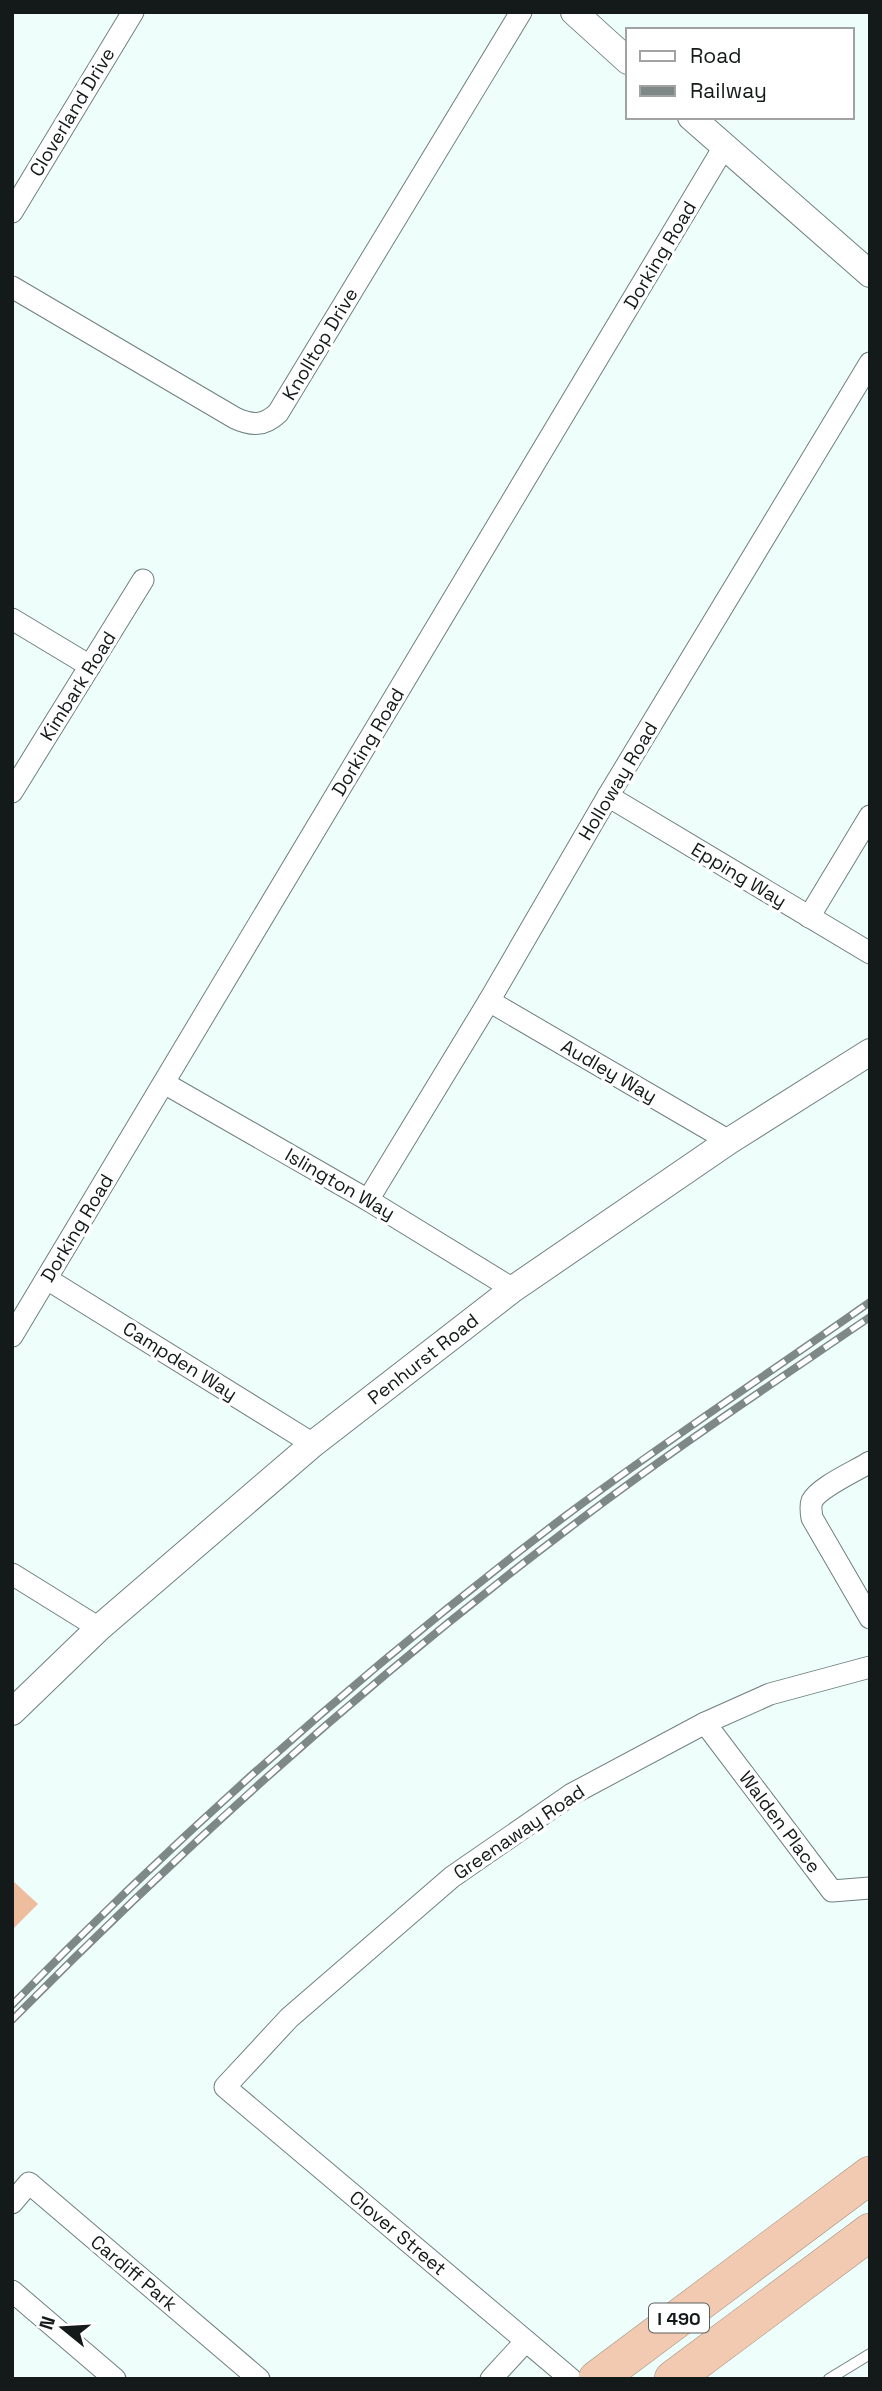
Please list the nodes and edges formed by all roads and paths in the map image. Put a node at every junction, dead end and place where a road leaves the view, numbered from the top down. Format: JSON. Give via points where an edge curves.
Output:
{"nodes":[{"id":1,"x":132,"y":12,"type":"edge"},
{"id":2,"x":521,"y":12,"type":"edge"},
{"id":3,"x":574,"y":12,"type":"edge"},
{"id":4,"x":626,"y":59,"type":"edge"},
{"id":5,"x":693,"y":119,"type":"edge"},
{"id":6,"x":724,"y":147,"type":"junction"},
{"id":7,"x":12,"y":212,"type":"edge"},
{"id":8,"x":870,"y":274,"type":"edge"},
{"id":9,"x":12,"y":287,"type":"edge"},
{"id":10,"x":870,"y":363,"type":"edge"},
{"id":11,"x":143,"y":580,"type":"dead end"},
{"id":12,"x":12,"y":619,"type":"edge"},
{"id":13,"x":90,"y":666,"type":"junction"},
{"id":14,"x":12,"y":792,"type":"edge"},
{"id":15,"x":608,"y":796,"type":"junction"},
{"id":16,"x":870,"y":816,"type":"edge"},
{"id":17,"x":809,"y":917,"type":"junction"},
{"id":18,"x":870,"y":953,"type":"edge"},
{"id":19,"x":489,"y":1001,"type":"junction"},
{"id":20,"x":870,"y":1052,"type":"edge"},
{"id":21,"x":164,"y":1083,"type":"junction"},
{"id":22,"x":729,"y":1141,"type":"junction"},
{"id":23,"x":368,"y":1200,"type":"junction"},
{"id":24,"x":47,"y":1279,"type":"junction"},
{"id":25,"x":513,"y":1289,"type":"junction"},
{"id":26,"x":12,"y":1336,"type":"edge"},
{"id":27,"x":313,"y":1444,"type":"junction"},
{"id":28,"x":870,"y":1462,"type":"edge"},
{"id":29,"x":12,"y":1574,"type":"edge"},
{"id":30,"x":870,"y":1618,"type":"edge"},
{"id":31,"x":99,"y":1628,"type":"junction"},
{"id":32,"x":870,"y":1667,"type":"edge"},
{"id":33,"x":12,"y":1712,"type":"edge"},
{"id":34,"x":705,"y":1723,"type":"junction"},
{"id":35,"x":870,"y":1888,"type":"edge"},
{"id":36,"x":225,"y":2087,"type":"joint"},
{"id":37,"x":870,"y":2162,"type":"edge"},
{"id":38,"x":870,"y":2175,"type":"edge"},
{"id":39,"x":12,"y":2203,"type":"edge"},
{"id":40,"x":870,"y":2232,"type":"edge"},
{"id":41,"x":870,"y":2256,"type":"edge"},
{"id":42,"x":761,"y":2257,"type":"junction"},
{"id":43,"x":12,"y":2291,"type":"edge"},
{"id":44,"x":727,"y":2339,"type":"junction"},
{"id":45,"x":531,"y":2345,"type":"junction"},
{"id":46,"x":870,"y":2354,"type":"edge"},
{"id":47,"x":115,"y":2379,"type":"edge"},
{"id":48,"x":259,"y":2379,"type":"edge"},
{"id":49,"x":491,"y":2379,"type":"edge"},
{"id":50,"x":571,"y":2379,"type":"edge"},
{"id":51,"x":597,"y":2379,"type":"edge"},
{"id":52,"x":674,"y":2379,"type":"edge"},
{"id":53,"x":829,"y":2379,"type":"edge"}],
"edges":[{"from":1,"to":7,"type":"street","name":"Cloverland Drive"},
{"from":2,"to":9,"type":"street","name":"Knolltop Drive","via":[[272,419],[254,425],[235,418]]},
{"from":3,"to":4,"type":"street"},
{"from":5,"to":6,"type":"street"},
{"from":6,"to":8,"type":"street"},
{"from":6,"to":21,"type":"street","name":"Dorking Road"},
{"from":10,"to":15,"type":"street","name":"Holloway Road"},
{"from":11,"to":13,"type":"street","name":"Kimbark Road"},
{"from":12,"to":13,"type":"street"},
{"from":13,"to":14,"type":"street","name":"Kimbark Road"},
{"from":15,"to":17,"type":"street","name":"Epping Way"},
{"from":15,"to":19,"type":"street","name":"Holloway Road"},
{"from":16,"to":17,"type":"street"},
{"from":17,"to":18,"type":"street","name":"Epping Way"},
{"from":19,"to":22,"type":"street","name":"Audley Way"},
{"from":19,"to":23,"type":"street","name":"Holloway Road"},
{"from":20,"to":22,"type":"street","name":"Penhurst Road"},
{"from":21,"to":23,"type":"street","name":"Islington Way"},
{"from":21,"to":24,"type":"street","name":"Dorking Road"},
{"from":22,"to":25,"type":"street","name":"Penhurst Road"},
{"from":23,"to":25,"type":"street","name":"Islington Way"},
{"from":24,"to":26,"type":"street","name":"Dorking Road"},
{"from":24,"to":27,"type":"street","name":"Campden Way"},
{"from":25,"to":27,"type":"street","name":"Penhurst Road"},
{"from":27,"to":31,"type":"street","name":"Penhurst Road"},
{"from":28,"to":30,"type":"street","via":[[823,1490],[811,1505],[812,1518]]},
{"from":29,"to":31,"type":"street"},
{"from":31,"to":33,"type":"street","name":"Penhurst Road"},
{"from":32,"to":34,"type":"street","name":"Greenaway Road","via":[[770,1694]]},
{"from":34,"to":35,"type":"street","name":"Walden Place","via":[[832,1891]]},
{"from":34,"to":36,"type":"street","name":"Greenaway Road","via":[[572,1794],[452,1877],[289,2018]]},
{"from":36,"to":45,"type":"street","name":"Clover Street"},
{"from":37,"to":42,"type":"highway"},
{"from":38,"to":42,"type":"highway","number":"I 490"},
{"from":39,"to":48,"type":"street","name":"Cardiff Park","via":[[29,2183]]},
{"from":40,"to":44,"type":"highway","number":"I 490"},
{"from":41,"to":44,"type":"highway"},
{"from":42,"to":51,"type":"highway","number":"I 490"},
{"from":43,"to":47,"type":"street"},
{"from":44,"to":52,"type":"highway","number":"I 490"},
{"from":45,"to":49,"type":"street"},
{"from":45,"to":50,"type":"street","name":"Clover Street"},
{"from":46,"to":53,"type":"lane"}]}
